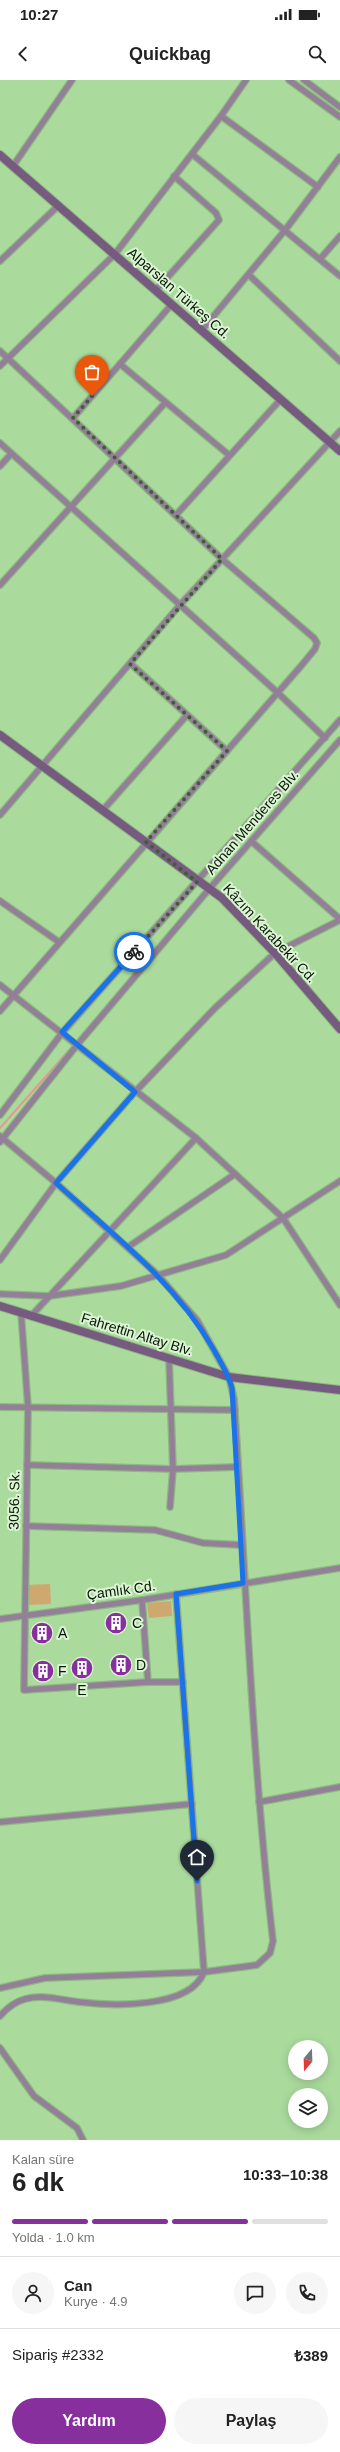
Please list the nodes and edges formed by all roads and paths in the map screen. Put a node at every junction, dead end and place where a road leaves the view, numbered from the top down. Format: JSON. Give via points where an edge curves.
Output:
{"nodes":[{"id":1,"x":72,"y":80,"type":"edge"},
{"id":2,"x":246,"y":80,"type":"edge"},
{"id":3,"x":289,"y":80,"type":"edge"},
{"id":4,"x":304,"y":80,"type":"edge"},
{"id":5,"x":340,"y":107,"type":"edge"},
{"id":6,"x":221,"y":116,"type":"junction"},
{"id":7,"x":340,"y":117,"type":"edge"},
{"id":8,"x":192,"y":154,"type":"junction"},
{"id":9,"x":340,"y":158,"type":"edge"},
{"id":10,"x":2,"y":159,"type":"edge"},
{"id":11,"x":13,"y":166,"type":"junction"},
{"id":12,"x":174,"y":176,"type":"junction"},
{"id":13,"x":318,"y":187,"type":"junction"},
{"id":14,"x":59,"y":205,"type":"junction"},
{"id":15,"x":286,"y":229,"type":"junction"},
{"id":16,"x":340,"y":236,"type":"edge"},
{"id":17,"x":115,"y":254,"type":"junction"},
{"id":18,"x":320,"y":259,"type":"junction"},
{"id":19,"x":0,"y":261,"type":"edge"},
{"id":20,"x":249,"y":275,"type":"junction"},
{"id":21,"x":340,"y":276,"type":"edge"},
{"id":22,"x":156,"y":290,"type":"junction"},
{"id":23,"x":172,"y":304,"type":"junction"},
{"id":24,"x":202,"y":330,"type":"junction"},
{"id":25,"x":0,"y":351,"type":"edge"},
{"id":26,"x":8,"y":359,"type":"junction"},
{"id":27,"x":340,"y":361,"type":"edge"},
{"id":28,"x":120,"y":364,"type":"junction"},
{"id":29,"x":0,"y":366,"type":"edge"},
{"id":30,"x":281,"y":399,"type":"junction"},
{"id":31,"x":165,"y":403,"type":"junction"},
{"id":32,"x":73,"y":418,"type":"junction"},
{"id":33,"x":340,"y":431,"type":"edge"},
{"id":34,"x":0,"y":443,"type":"edge"},
{"id":35,"x":331,"y":443,"type":"junction"},
{"id":36,"x":340,"y":451,"type":"edge"},
{"id":37,"x":11,"y":454,"type":"junction"},
{"id":38,"x":229,"y":455,"type":"junction"},
{"id":39,"x":116,"y":458,"type":"junction"},
{"id":40,"x":0,"y":466,"type":"edge"},
{"id":41,"x":71,"y":506,"type":"junction"},
{"id":42,"x":176,"y":515,"type":"junction"},
{"id":43,"x":222,"y":559,"type":"junction"},
{"id":44,"x":0,"y":585,"type":"edge"},
{"id":45,"x":179,"y":606,"type":"junction"},
{"id":46,"x":130,"y":664,"type":"junction"},
{"id":47,"x":278,"y":692,"type":"junction"},
{"id":48,"x":187,"y":716,"type":"junction"},
{"id":49,"x":340,"y":720,"type":"edge"},
{"id":50,"x":0,"y":736,"type":"edge"},
{"id":51,"x":325,"y":738,"type":"junction"},
{"id":52,"x":340,"y":740,"type":"edge"},
{"id":53,"x":227,"y":751,"type":"junction"},
{"id":54,"x":40,"y":766,"type":"junction"},
{"id":55,"x":103,"y":810,"type":"junction"},
{"id":56,"x":0,"y":815,"type":"edge"},
{"id":57,"x":251,"y":841,"type":"junction"},
{"id":58,"x":146,"y":842,"type":"junction"},
{"id":59,"x":197,"y":882,"type":"junction"},
{"id":60,"x":210,"y":888,"type":"junction"},
{"id":61,"x":0,"y":901,"type":"edge"},
{"id":62,"x":340,"y":919,"type":"edge"},
{"id":63,"x":59,"y":942,"type":"junction"},
{"id":64,"x":276,"y":953,"type":"junction"},
{"id":65,"x":0,"y":985,"type":"edge"},
{"id":66,"x":13,"y":995,"type":"junction"},
{"id":67,"x":0,"y":1010,"type":"edge"},
{"id":68,"x":340,"y":1029,"type":"edge"},
{"id":69,"x":62,"y":1032,"type":"junction"},
{"id":70,"x":76,"y":1045,"type":"junction"},
{"id":71,"x":135,"y":1092,"type":"junction"},
{"id":72,"x":0,"y":1115,"type":"edge"},
{"id":73,"x":196,"y":1138,"type":"junction"},
{"id":74,"x":1,"y":1139,"type":"edge"},
{"id":75,"x":235,"y":1174,"type":"junction"},
{"id":76,"x":340,"y":1181,"type":"edge"},
{"id":77,"x":56,"y":1183,"type":"junction"},
{"id":78,"x":283,"y":1218,"type":"junction"},
{"id":79,"x":109,"y":1230,"type":"junction"},
{"id":80,"x":128,"y":1247,"type":"junction"},
{"id":81,"x":0,"y":1260,"type":"edge"},
{"id":82,"x":158,"y":1275,"type":"junction"},
{"id":83,"x":0,"y":1294,"type":"edge"},
{"id":84,"x":49,"y":1296,"type":"junction"},
{"id":85,"x":340,"y":1305,"type":"edge"},
{"id":86,"x":0,"y":1306,"type":"edge"},
{"id":87,"x":21,"y":1312,"type":"junction"},
{"id":88,"x":32,"y":1315,"type":"junction"},
{"id":89,"x":169,"y":1358,"type":"junction"},
{"id":90,"x":229,"y":1377,"type":"junction"},
{"id":91,"x":340,"y":1390,"type":"edge"},
{"id":92,"x":0,"y":1407,"type":"edge"},
{"id":93,"x":28,"y":1407,"type":"junction"},
{"id":94,"x":172,"y":1409,"type":"junction"},
{"id":95,"x":235,"y":1410,"type":"junction"},
{"id":96,"x":27,"y":1464,"type":"junction"},
{"id":97,"x":238,"y":1467,"type":"junction"},
{"id":98,"x":173,"y":1469,"type":"junction"},
{"id":99,"x":170,"y":1507,"type":"dead end"},
{"id":100,"x":26,"y":1526,"type":"junction"},
{"id":101,"x":242,"y":1545,"type":"junction"},
{"id":102,"x":340,"y":1568,"type":"edge"},
{"id":103,"x":243,"y":1583,"type":"junction"},
{"id":104,"x":176,"y":1594,"type":"junction"},
{"id":105,"x":142,"y":1600,"type":"junction"},
{"id":106,"x":24,"y":1616,"type":"junction"},
{"id":107,"x":0,"y":1619,"type":"edge"},
{"id":108,"x":148,"y":1682,"type":"junction"},
{"id":109,"x":183,"y":1682,"type":"junction"},
{"id":110,"x":340,"y":1788,"type":"edge"},
{"id":111,"x":259,"y":1802,"type":"junction"},
{"id":112,"x":192,"y":1804,"type":"junction"},
{"id":113,"x":0,"y":1822,"type":"edge"},
{"id":114,"x":204,"y":1972,"type":"junction"},
{"id":115,"x":0,"y":1988,"type":"edge"},
{"id":116,"x":0,"y":2016,"type":"edge"},
{"id":117,"x":0,"y":2048,"type":"edge"},
{"id":118,"x":83,"y":2140,"type":"edge"}],
"edges":[{"from":1,"to":11,"type":"street"},
{"from":2,"to":6,"type":"street"},
{"from":3,"to":7,"type":"street"},
{"from":4,"to":5,"type":"street"},
{"from":6,"to":8,"type":"street"},
{"from":6,"to":13,"type":"street"},
{"from":8,"to":12,"type":"street"},
{"from":8,"to":15,"type":"street"},
{"from":9,"to":13,"type":"street"},
{"from":10,"to":11,"type":"street","name":"Alparslan Türkeş Cd."},
{"from":11,"to":14,"type":"street","name":"Alparslan Türkeş Cd."},
{"from":12,"to":17,"type":"street"},
{"from":12,"to":22,"type":"street","via":[[216,212],[219,220]]},
{"from":13,"to":15,"type":"street"},
{"from":14,"to":17,"type":"street","name":"Alparslan Türkeş Cd."},
{"from":14,"to":19,"type":"street"},
{"from":15,"to":18,"type":"street"},
{"from":15,"to":20,"type":"street"},
{"from":16,"to":18,"type":"street"},
{"from":17,"to":22,"type":"street","name":"Alparslan Türkeş Cd."},
{"from":17,"to":26,"type":"street"},
{"from":18,"to":21,"type":"street"},
{"from":20,"to":24,"type":"street"},
{"from":20,"to":27,"type":"street"},
{"from":22,"to":23,"type":"street","name":"Alparslan Türkeş Cd."},
{"from":23,"to":24,"type":"street","name":"Alparslan Türkeş Cd."},
{"from":23,"to":28,"type":"street"},
{"from":24,"to":30,"type":"street","name":"Alparslan Türkeş Cd."},
{"from":25,"to":26,"type":"street"},
{"from":26,"to":29,"type":"street"},
{"from":26,"to":32,"type":"street"},
{"from":28,"to":31,"type":"street"},
{"from":28,"to":32,"type":"street"},
{"from":30,"to":35,"type":"street","name":"Alparslan Türkeş Cd."},
{"from":30,"to":38,"type":"street"},
{"from":31,"to":38,"type":"street"},
{"from":31,"to":39,"type":"street"},
{"from":32,"to":39,"type":"street"},
{"from":33,"to":35,"type":"street"},
{"from":34,"to":37,"type":"street"},
{"from":35,"to":36,"type":"street","name":"Alparslan Türkeş Cd."},
{"from":35,"to":43,"type":"street"},
{"from":37,"to":40,"type":"street"},
{"from":37,"to":41,"type":"street"},
{"from":38,"to":42,"type":"street"},
{"from":39,"to":41,"type":"street"},
{"from":39,"to":42,"type":"street"},
{"from":41,"to":44,"type":"street"},
{"from":41,"to":45,"type":"street"},
{"from":42,"to":43,"type":"street"},
{"from":43,"to":45,"type":"street"},
{"from":43,"to":47,"type":"street","via":[[316,640],[315,650]]},
{"from":45,"to":46,"type":"street"},
{"from":45,"to":47,"type":"street"},
{"from":46,"to":48,"type":"street"},
{"from":46,"to":54,"type":"street"},
{"from":47,"to":51,"type":"street"},
{"from":47,"to":53,"type":"street"},
{"from":48,"to":53,"type":"street"},
{"from":48,"to":55,"type":"street"},
{"from":49,"to":51,"type":"street","name":"Adnan Menderes Blv."},
{"from":50,"to":54,"type":"street","name":"Kâzım Karabekir Cd."},
{"from":51,"to":59,"type":"street","name":"Adnan Menderes Blv."},
{"from":52,"to":57,"type":"street","name":"Adnan Menderes Blv."},
{"from":53,"to":58,"type":"street"},
{"from":54,"to":55,"type":"street","name":"Kâzım Karabekir Cd."},
{"from":54,"to":56,"type":"street"},
{"from":55,"to":58,"type":"street","name":"Kâzım Karabekir Cd."},
{"from":57,"to":60,"type":"street","name":"Adnan Menderes Blv."},
{"from":57,"to":62,"type":"street"},
{"from":58,"to":59,"type":"street","name":"Kâzım Karabekir Cd."},
{"from":58,"to":63,"type":"street"},
{"from":59,"to":60,"type":"street","name":"Kâzım Karabekir Cd."},
{"from":59,"to":69,"type":"street","name":"Adnan Menderes Blv."},
{"from":60,"to":64,"type":"street","name":"Kâzım Karabekir Cd."},
{"from":60,"to":70,"type":"street","name":"Adnan Menderes Blv."},
{"from":61,"to":63,"type":"street"},
{"from":62,"to":64,"type":"street"},
{"from":63,"to":66,"type":"street"},
{"from":64,"to":68,"type":"street","name":"Kâzım Karabekir Cd."},
{"from":64,"to":71,"type":"street","via":[[215,1008]]},
{"from":65,"to":66,"type":"street"},
{"from":66,"to":67,"type":"street"},
{"from":66,"to":69,"type":"street"},
{"from":69,"to":70,"type":"street"},
{"from":69,"to":72,"type":"street","name":"Adnan Menderes Blv."},
{"from":70,"to":71,"type":"street"},
{"from":70,"to":74,"type":"street","name":"Adnan Menderes Blv."},
{"from":71,"to":73,"type":"street"},
{"from":71,"to":77,"type":"street"},
{"from":73,"to":75,"type":"street"},
{"from":73,"to":79,"type":"street"},
{"from":74,"to":77,"type":"street"},
{"from":75,"to":78,"type":"street"},
{"from":75,"to":80,"type":"street"},
{"from":76,"to":78,"type":"street"},
{"from":77,"to":79,"type":"street"},
{"from":77,"to":81,"type":"street"},
{"from":78,"to":82,"type":"street","via":[[226,1255]]},
{"from":78,"to":85,"type":"street"},
{"from":79,"to":80,"type":"street"},
{"from":79,"to":84,"type":"street"},
{"from":80,"to":82,"type":"street"},
{"from":82,"to":84,"type":"street","via":[[121,1286]]},
{"from":82,"to":90,"type":"street","via":[[197,1320]]},
{"from":83,"to":84,"type":"street"},
{"from":84,"to":88,"type":"street"},
{"from":86,"to":87,"type":"street","name":"Fahrettin Altay Blv."},
{"from":87,"to":88,"type":"street","name":"Fahrettin Altay Blv."},
{"from":87,"to":93,"type":"street","name":"3056. Sk."},
{"from":88,"to":89,"type":"street","name":"Fahrettin Altay Blv."},
{"from":89,"to":90,"type":"street","name":"Fahrettin Altay Blv."},
{"from":89,"to":94,"type":"street"},
{"from":90,"to":91,"type":"street","name":"Fahrettin Altay Blv."},
{"from":90,"to":95,"type":"street"},
{"from":92,"to":93,"type":"street"},
{"from":93,"to":94,"type":"street"},
{"from":93,"to":96,"type":"street","name":"3056. Sk."},
{"from":94,"to":95,"type":"street"},
{"from":94,"to":98,"type":"street"},
{"from":95,"to":97,"type":"street"},
{"from":96,"to":98,"type":"street"},
{"from":96,"to":100,"type":"street","name":"3056. Sk."},
{"from":97,"to":98,"type":"street"},
{"from":97,"to":101,"type":"street"},
{"from":98,"to":99,"type":"street"},
{"from":100,"to":101,"type":"street","via":[[155,1530],[203,1543]]},
{"from":100,"to":106,"type":"street","name":"3056. Sk."},
{"from":101,"to":103,"type":"street"},
{"from":102,"to":103,"type":"street","name":"Çamlık Cd."},
{"from":103,"to":104,"type":"street","name":"Çamlık Cd."},
{"from":103,"to":111,"type":"street"},
{"from":104,"to":105,"type":"street","name":"Çamlık Cd."},
{"from":104,"to":109,"type":"street"},
{"from":105,"to":106,"type":"street","name":"Çamlık Cd."},
{"from":105,"to":108,"type":"street"},
{"from":106,"to":107,"type":"street","name":"Çamlık Cd."},
{"from":106,"to":108,"type":"street","name":"3056. Sk.","via":[[24,1690]]},
{"from":108,"to":109,"type":"street"},
{"from":109,"to":112,"type":"street"},
{"from":110,"to":111,"type":"street"},
{"from":111,"to":114,"type":"street","via":[[272,1947],[267,1958],[257,1965]]},
{"from":112,"to":113,"type":"street"},
{"from":112,"to":114,"type":"street"},
{"from":114,"to":115,"type":"street","via":[[45,1978]]},
{"from":114,"to":116,"type":"street","via":[[190,1990],[154,2002],[80,2002],[46,1997],[25,1999],[9,2007]]},
{"from":117,"to":118,"type":"street","via":[[34,2096],[77,2128]]}]}
